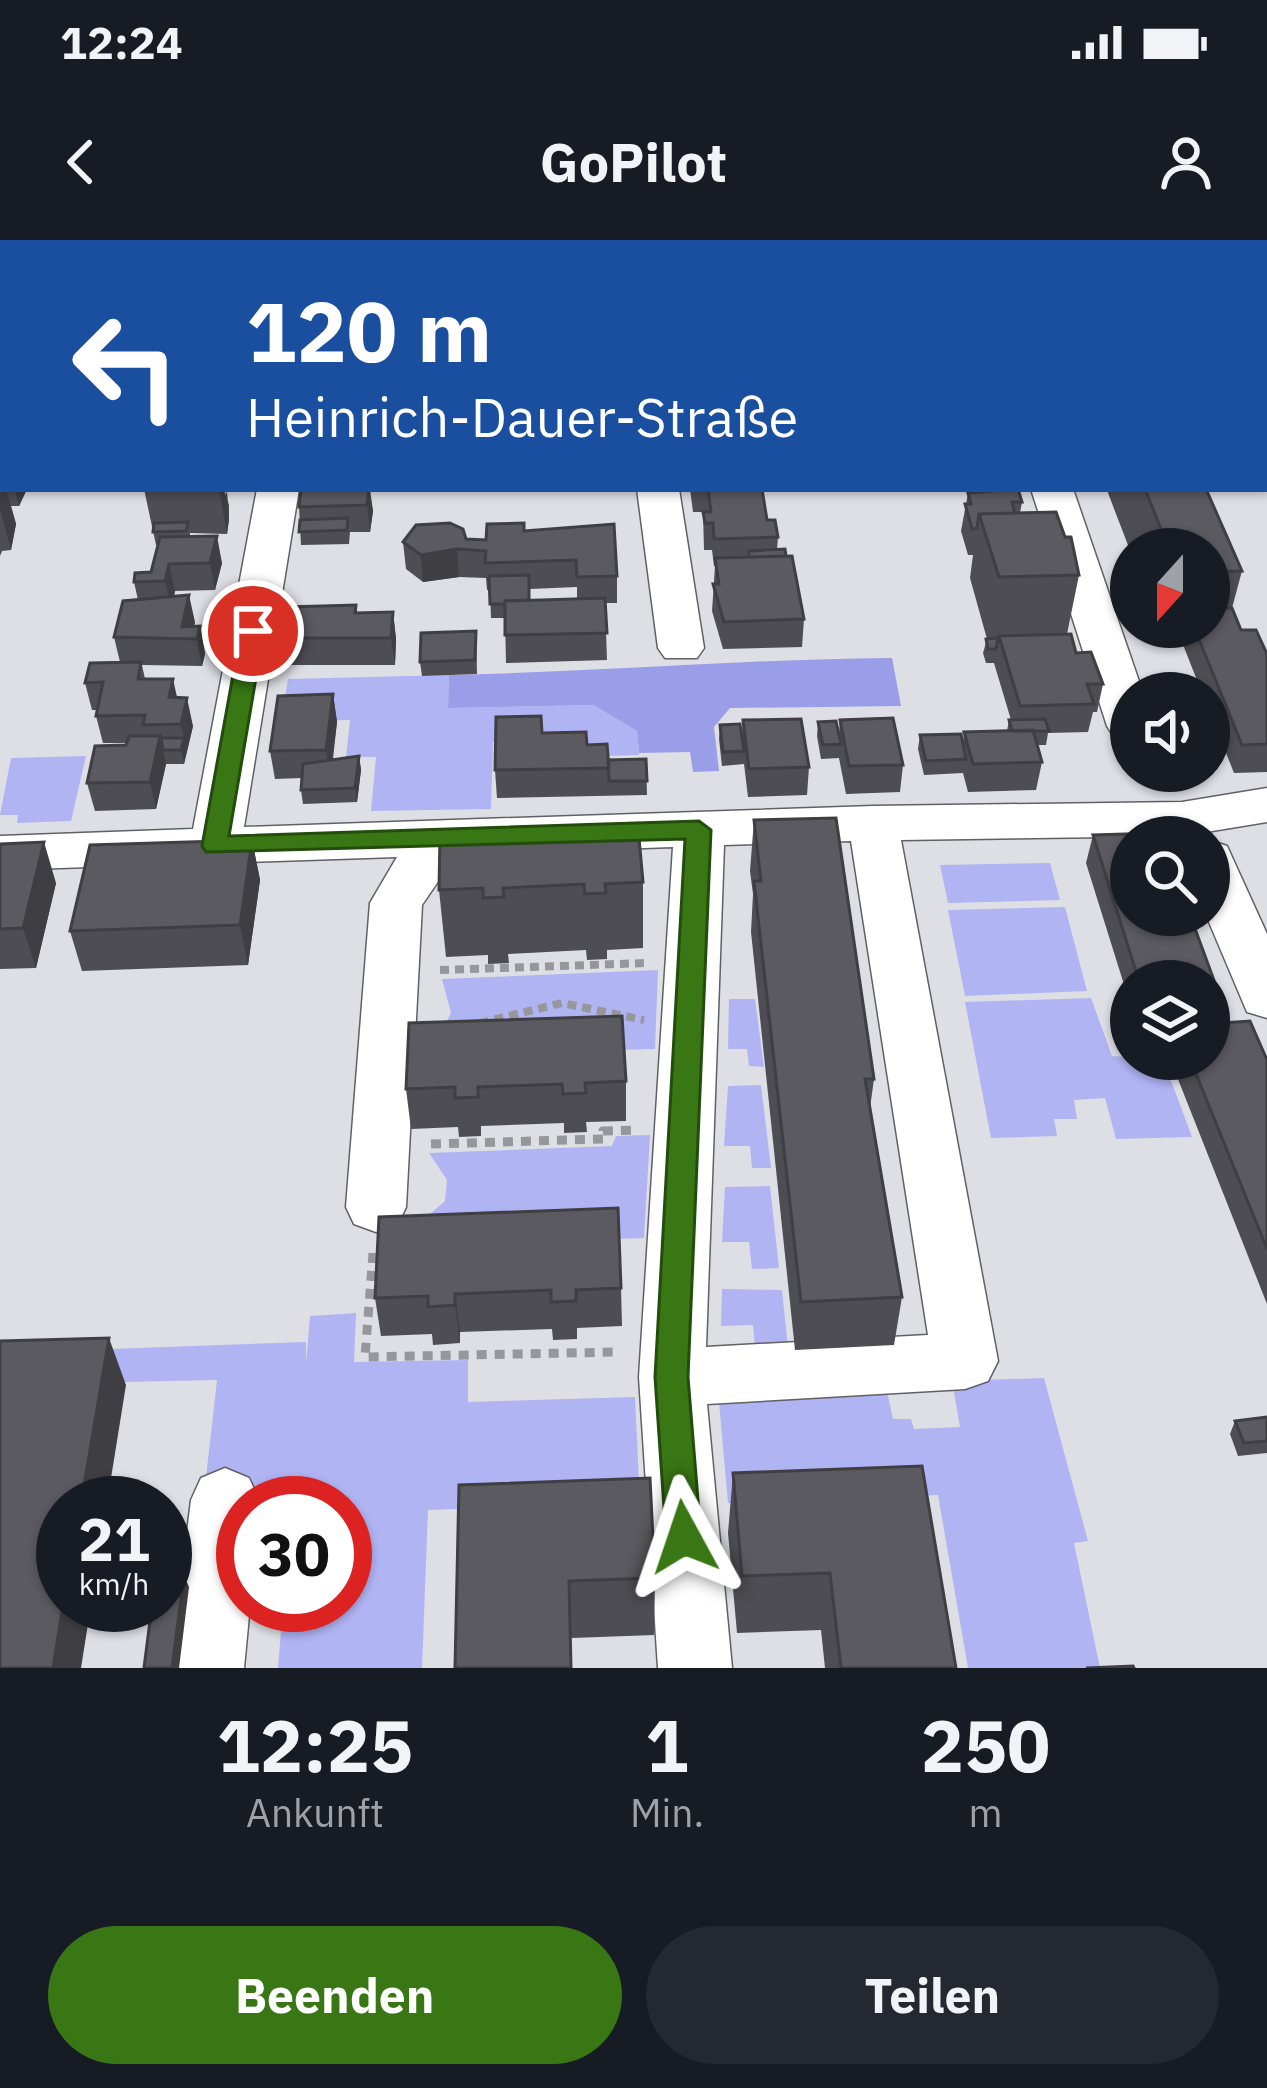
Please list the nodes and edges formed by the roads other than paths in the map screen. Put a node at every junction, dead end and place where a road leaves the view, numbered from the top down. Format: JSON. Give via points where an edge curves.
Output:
{"nodes":[{"id":1,"x":277,"y":492,"type":"edge"},
{"id":2,"x":659,"y":492,"type":"edge"},
{"id":3,"x":1053,"y":492,"type":"edge"},
{"id":4,"x":681,"y":648,"type":"dead end"},
{"id":5,"x":1113,"y":672,"type":"edge"},
{"id":6,"x":1267,"y":805,"type":"edge"},
{"id":7,"x":1230,"y":822,"type":"edge"},
{"id":8,"x":873,"y":823,"type":"junction"},
{"id":9,"x":699,"y":830,"type":"junction"},
{"id":10,"x":1110,"y":834,"type":"edge"},
{"id":11,"x":424,"y":838,"type":"junction"},
{"id":12,"x":215,"y":846,"type":"junction"},
{"id":13,"x":0,"y":853,"type":"edge"},
{"id":14,"x":1230,"y":916,"type":"edge"},
{"id":15,"x":1267,"y":998,"type":"edge"},
{"id":16,"x":376,"y":1207,"type":"road end"},
{"id":17,"x":673,"y":1364,"type":"junction"},
{"id":18,"x":216,"y":1580,"type":"edge"},
{"id":19,"x":206,"y":1668,"type":"edge"},
{"id":20,"x":695,"y":1668,"type":"edge"}],
"edges":[{"from":1,"to":12,"type":"street"},
{"from":2,"to":4,"type":"street"},
{"from":3,"to":5,"type":"street"},
{"from":6,"to":7,"type":"street"},
{"from":8,"to":9,"type":"street"},
{"from":8,"to":10,"type":"street"},
{"from":8,"to":17,"type":"street","via":[[964,1361]]},
{"from":9,"to":11,"type":"street"},
{"from":9,"to":17,"type":"street"},
{"from":11,"to":12,"type":"street"},
{"from":11,"to":16,"type":"street","via":[[422,867],[396,903]]},
{"from":12,"to":13,"type":"street"},
{"from":14,"to":15,"type":"street"},
{"from":17,"to":20,"type":"street"},
{"from":18,"to":19,"type":"street"}]}
